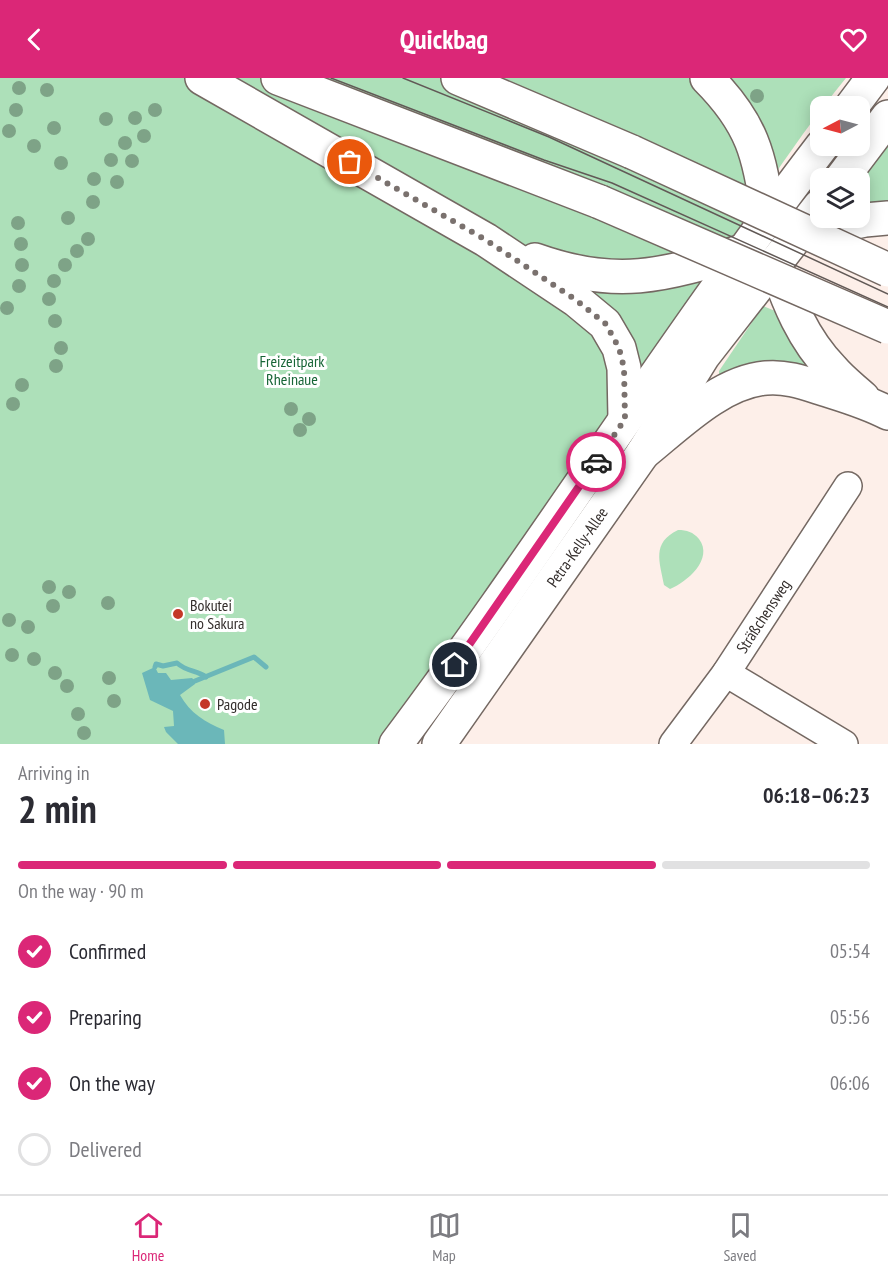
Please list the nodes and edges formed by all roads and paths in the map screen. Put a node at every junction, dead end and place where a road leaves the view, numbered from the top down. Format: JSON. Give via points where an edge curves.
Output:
{"nodes":[{"id":1,"x":278,"y":78,"type":"edge"},
{"id":2,"x":458,"y":78,"type":"edge"},
{"id":3,"x":707,"y":78,"type":"edge"},
{"id":4,"x":873,"y":78,"type":"edge"},
{"id":5,"x":208,"y":81,"type":"edge"},
{"id":6,"x":860,"y":96,"type":"edge"},
{"id":7,"x":888,"y":117,"type":"edge"},
{"id":8,"x":817,"y":156,"type":"edge"},
{"id":9,"x":850,"y":168,"type":"edge"},
{"id":10,"x":810,"y":213,"type":"edge"},
{"id":11,"x":888,"y":218,"type":"edge"},
{"id":12,"x":486,"y":240,"type":"junction"},
{"id":13,"x":771,"y":241,"type":"junction"},
{"id":14,"x":888,"y":270,"type":"edge"},
{"id":15,"x":888,"y":327,"type":"edge"},
{"id":16,"x":878,"y":408,"type":"edge"},
{"id":17,"x":625,"y":419,"type":"junction"},
{"id":18,"x":643,"y":453,"type":"junction"},
{"id":19,"x":848,"y":486,"type":"dead end"},
{"id":20,"x":726,"y":673,"type":"junction"},
{"id":21,"x":396,"y":744,"type":"edge"},
{"id":22,"x":439,"y":744,"type":"edge"},
{"id":23,"x":673,"y":744,"type":"edge"},
{"id":24,"x":844,"y":744,"type":"edge"}],
"edges":[{"from":1,"to":15,"type":"main road","bridge":true,"via":[[600,202]]},
{"from":2,"to":14,"type":"main road","bridge":true,"via":[[632,152]]},
{"from":3,"to":13,"type":"main road","via":[[726,97],[749,132],[761,169]]},
{"from":4,"to":6,"type":"main road"},
{"from":5,"to":12,"type":"main road"},
{"from":7,"to":9,"type":"main road"},
{"from":8,"to":13,"type":"main road"},
{"from":10,"to":13,"type":"main road"},
{"from":11,"to":13,"type":"main road"},
{"from":12,"to":13,"type":"main road","via":[[573,273],[616,278],[681,270]]},
{"from":12,"to":17,"type":"main road","via":[[606,324],[624,368]]},
{"from":13,"to":16,"type":"main road","via":[[789,304],[804,334],[831,369]]},
{"from":13,"to":17,"type":"main road","name":"Petra-Kelly-Allee"},
{"from":13,"to":18,"type":"main road","name":"Petra-Kelly-Allee"},
{"from":16,"to":18,"type":"main road","via":[[794,380],[768,378],[744,382],[721,392]]},
{"from":17,"to":21,"type":"main road","name":"Petra-Kelly-Allee","via":[[469,646]]},
{"from":18,"to":22,"type":"main road","name":"Petra-Kelly-Allee"},
{"from":19,"to":20,"type":"street","name":"Sträßchensweg"},
{"from":20,"to":23,"type":"street","name":"Sträßchensweg"},
{"from":20,"to":24,"type":"street"}]}
